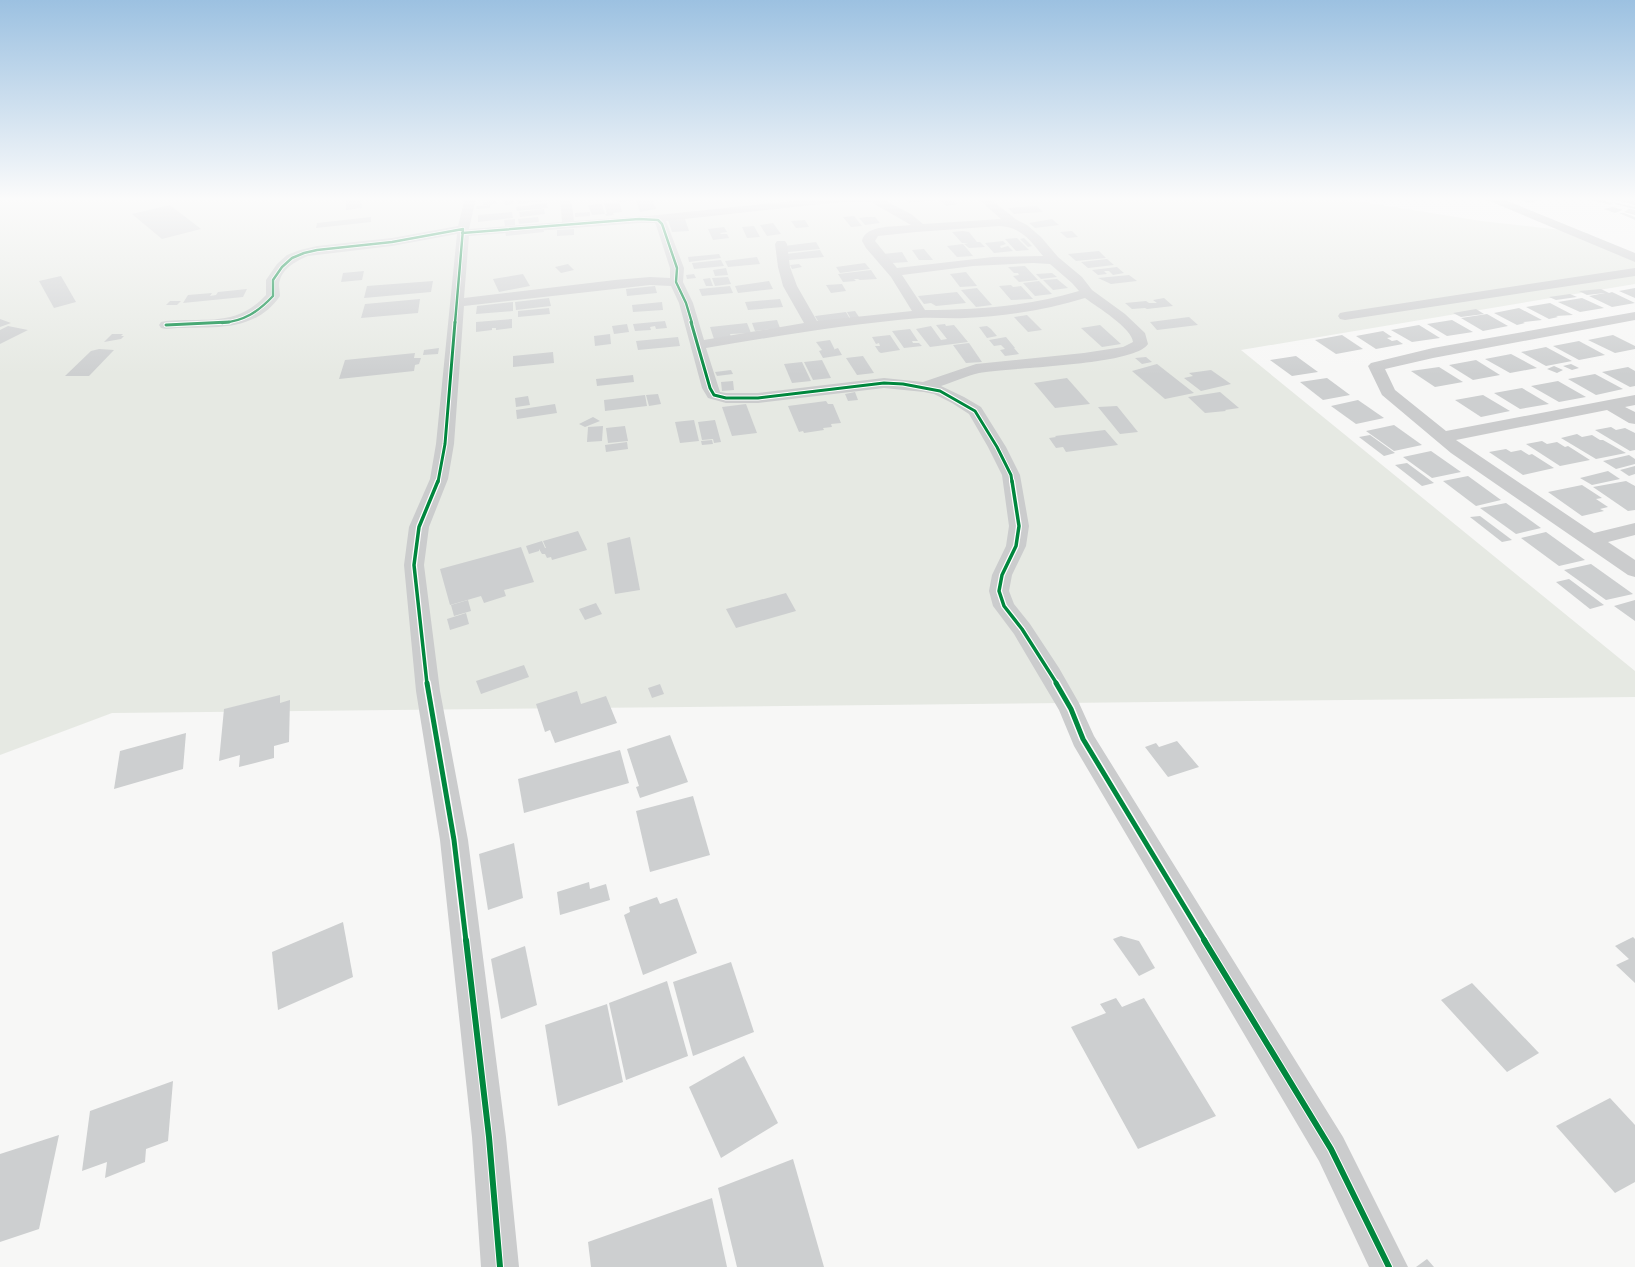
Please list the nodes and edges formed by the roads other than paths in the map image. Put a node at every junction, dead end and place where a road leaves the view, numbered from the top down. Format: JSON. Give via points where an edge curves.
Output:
{"nodes":[{"id":1,"x":294,"y":257,"type":"edge"},
{"id":2,"x":460,"y":257,"type":"edge"},
{"id":3,"x":673,"y":257,"type":"edge"},
{"id":4,"x":783,"y":257,"type":"edge"},
{"id":5,"x":880,"y":257,"type":"edge"},
{"id":6,"x":1051,"y":257,"type":"edge"},
{"id":7,"x":1053,"y":260,"type":"junction"},
{"id":8,"x":893,"y":272,"type":"junction"},
{"id":9,"x":1635,"y":272,"type":"edge"},
{"id":10,"x":676,"y":282,"type":"junction"},
{"id":11,"x":1087,"y":293,"type":"junction"},
{"id":12,"x":456,"y":303,"type":"junction"},
{"id":13,"x":921,"y":314,"type":"junction"},
{"id":14,"x":1345,"y":316,"type":"dead end"},
{"id":15,"x":1635,"y":316,"type":"edge"},
{"id":16,"x":166,"y":325,"type":"dead end"},
{"id":17,"x":813,"y":326,"type":"junction"},
{"id":18,"x":698,"y":345,"type":"junction"},
{"id":19,"x":924,"y":387,"type":"junction"},
{"id":20,"x":1635,"y":400,"type":"edge"},
{"id":21,"x":1610,"y":405,"type":"junction"},
{"id":22,"x":1635,"y":418,"type":"edge"},
{"id":23,"x":1443,"y":437,"type":"junction"},
{"id":24,"x":1635,"y":529,"type":"edge"},
{"id":25,"x":1591,"y":540,"type":"junction"},
{"id":26,"x":1635,"y":570,"type":"edge"},
{"id":27,"x":500,"y":1267,"type":"edge"},
{"id":28,"x":1389,"y":1267,"type":"edge"}],
"edges":[{"from":1,"to":16,"type":"street","via":[[282,266],[273,280],[273,296],[249,317],[230,323]]},
{"from":2,"to":12,"type":"street"},
{"from":3,"to":10,"type":"street","via":[[677,268]]},
{"from":4,"to":17,"type":"street","via":[[790,286]]},
{"from":5,"to":8,"type":"street"},
{"from":6,"to":7,"type":"street"},
{"from":7,"to":8,"type":"street","via":[[990,262]]},
{"from":7,"to":11,"type":"street","via":[[1077,280]]},
{"from":8,"to":13,"type":"street"},
{"from":9,"to":14,"type":"street"},
{"from":10,"to":12,"type":"street","via":[[615,284]]},
{"from":10,"to":18,"type":"street","via":[[686,303]]},
{"from":11,"to":13,"type":"street","via":[[1068,299],[965,314]]},
{"from":11,"to":19,"type":"street","via":[[1120,317],[1140,336],[1141,344],[1127,351],[1084,358],[976,369]]},
{"from":12,"to":27,"type":"street","via":[[445,444],[439,479],[420,527],[414,564],[428,691],[454,840],[489,1137]]},
{"from":13,"to":17,"type":"street"},
{"from":15,"to":23,"type":"street","via":[[1376,366],[1388,392]]},
{"from":17,"to":18,"type":"street"},
{"from":18,"to":19,"type":"street","via":[[710,388],[714,395],[726,398],[758,398],[884,383]]},
{"from":19,"to":28,"type":"street","via":[[940,391],[975,411],[997,448],[1011,475],[1019,526],[1016,546],[1002,575],[1000,591],[1004,606],[1022,628],[1051,674],[1071,709],[1083,739],[1330,1149]]},
{"from":20,"to":21,"type":"street"},
{"from":21,"to":22,"type":"street"},
{"from":21,"to":23,"type":"street"},
{"from":23,"to":25,"type":"street"},
{"from":24,"to":25,"type":"street"},
{"from":25,"to":26,"type":"street"}]}
